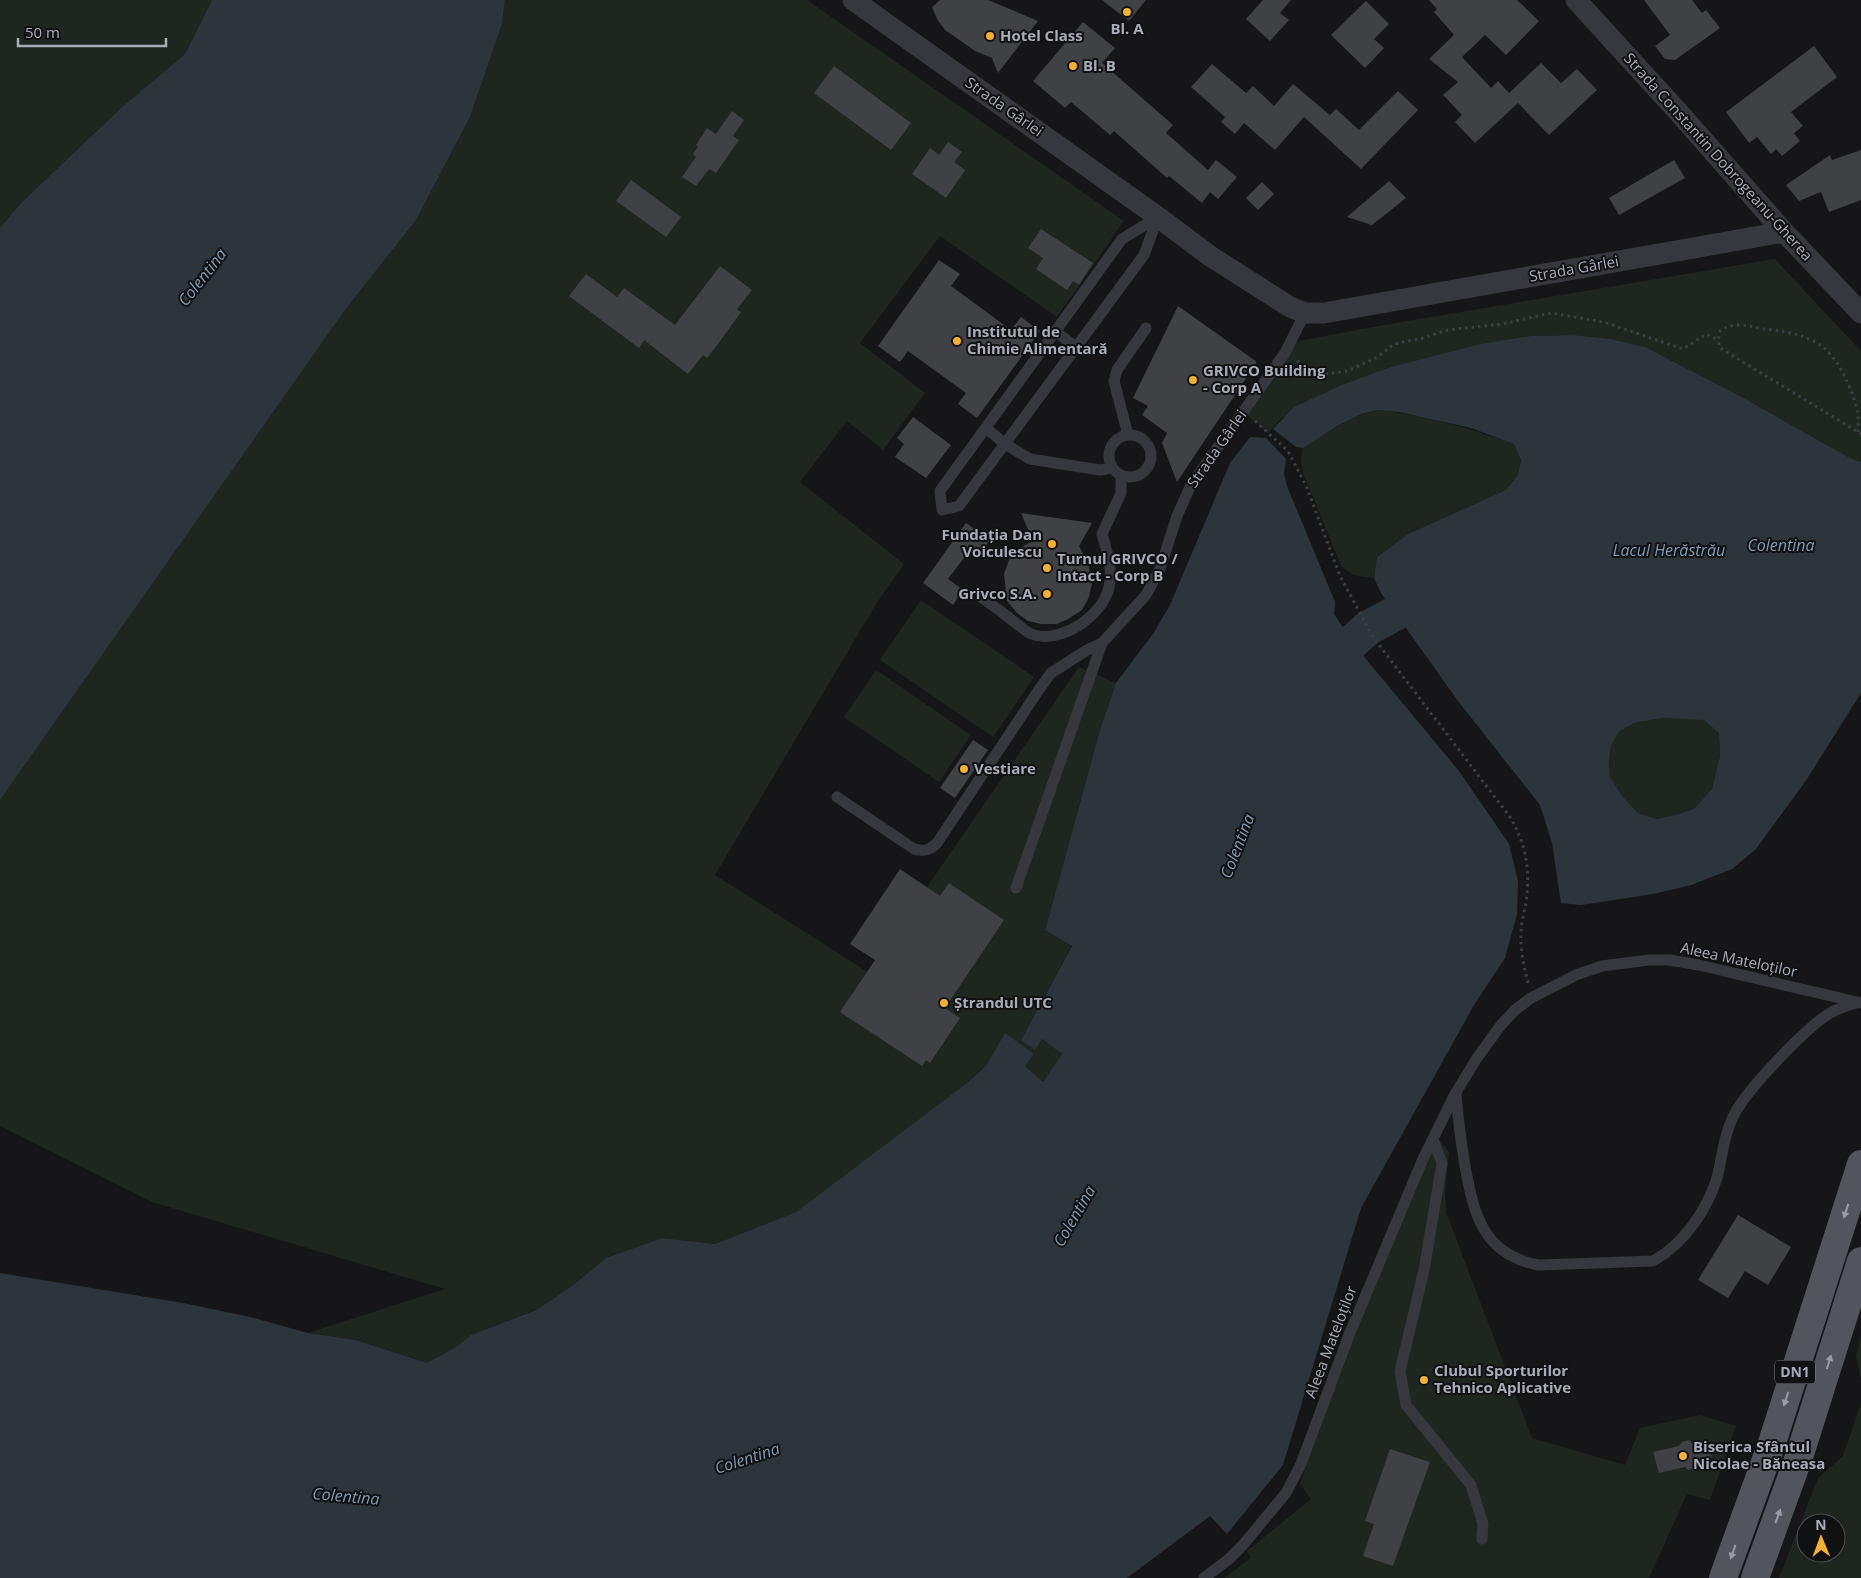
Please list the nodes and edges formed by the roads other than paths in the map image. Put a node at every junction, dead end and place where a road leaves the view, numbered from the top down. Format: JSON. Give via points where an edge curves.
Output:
{"nodes":[{"id":1,"x":853,"y":0,"type":"edge"},
{"id":2,"x":1576,"y":0,"type":"edge"},
{"id":3,"x":1158,"y":217,"type":"junction"},
{"id":4,"x":1784,"y":232,"type":"junction"},
{"id":5,"x":1306,"y":313,"type":"junction"},
{"id":6,"x":1861,"y":313,"type":"edge"},
{"id":7,"x":1146,"y":328,"type":"dead end"},
{"id":8,"x":1055,"y":331,"type":"junction"},
{"id":9,"x":1076,"y":347,"type":"junction"},
{"id":10,"x":986,"y":428,"type":"junction"},
{"id":11,"x":1128,"y":435,"type":"junction"},
{"id":12,"x":1005,"y":444,"type":"junction"},
{"id":13,"x":1117,"y":471,"type":"junction"},
{"id":14,"x":981,"y":597,"type":"dead end"},
{"id":15,"x":1102,"y":643,"type":"junction"},
{"id":16,"x":837,"y":797,"type":"dead end"},
{"id":17,"x":1016,"y":888,"type":"dead end"},
{"id":18,"x":1860,"y":1003,"type":"edge"},
{"id":19,"x":1456,"y":1094,"type":"junction"},
{"id":20,"x":1432,"y":1140,"type":"junction"},
{"id":21,"x":1861,"y":1164,"type":"edge"},
{"id":22,"x":1861,"y":1261,"type":"edge"},
{"id":23,"x":1482,"y":1539,"type":"dead end"},
{"id":24,"x":1204,"y":1578,"type":"edge"},
{"id":25,"x":1723,"y":1578,"type":"edge"},
{"id":26,"x":1755,"y":1578,"type":"edge"}],
"edges":[{"from":1,"to":3,"type":"street","name":"Strada Gârlei"},
{"from":2,"to":4,"type":"street","name":"Strada Constantin Dobrogeanu-Gherea"},
{"from":3,"to":5,"type":"street","name":"Strada Gârlei","via":[[1210,256],[1290,307]]},
{"from":3,"to":8,"type":"lane","via":[[1122,239]]},
{"from":3,"to":9,"type":"lane","via":[[1144,255]]},
{"from":4,"to":5,"type":"street","name":"Strada Gârlei","via":[[1324,313]]},
{"from":4,"to":6,"type":"street","name":"Strada Constantin Dobrogeanu-Gherea"},
{"from":5,"to":15,"type":"lane","name":"Strada Gârlei","via":[[1284,353],[1191,485],[1160,569],[1146,595]]},
{"from":7,"to":11,"type":"lane","via":[[1117,370],[1114,381]]},
{"from":8,"to":9,"type":"lane"},
{"from":8,"to":10,"type":"lane"},
{"from":9,"to":12,"type":"lane"},
{"from":10,"to":12,"type":"lane"},
{"from":10,"to":12,"type":"lane","via":[[940,491],[942,510],[959,506]]},
{"from":11,"to":13,"type":"lane","via":[[1115,441],[1111,447],[1110,461]]},
{"from":11,"to":13,"type":"lane","via":[[1146,442],[1151,460],[1140,475],[1127,477]]},
{"from":12,"to":13,"type":"lane","via":[[1030,459]]},
{"from":13,"to":14,"type":"lane","via":[[1121,493],[1102,534],[1111,566],[1109,588],[1095,613],[1064,633],[1048,636],[1030,634]]},
{"from":15,"to":16,"type":"lane","name":"Strada Gârlei","via":[[1051,673],[931,849],[922,852],[914,849]]},
{"from":15,"to":17,"type":"lane"},
{"from":18,"to":19,"type":"lane","name":"Aleea Mateloților","via":[[1669,960],[1602,966],[1576,975],[1515,1010],[1487,1043]]},
{"from":18,"to":19,"type":"lane","name":"Aleea Mateloților","via":[[1831,1013],[1813,1026],[1754,1087],[1732,1118],[1717,1178],[1699,1216],[1666,1254],[1653,1261],[1538,1265],[1522,1262],[1506,1253],[1483,1230],[1472,1203],[1460,1139]]},
{"from":19,"to":20,"type":"lane","name":"Aleea Mateloților"},
{"from":20,"to":23,"type":"lane","via":[[1442,1163],[1424,1270],[1400,1371],[1406,1405],[1471,1485],[1483,1524]]},
{"from":20,"to":24,"type":"lane","name":"Aleea Mateloților","via":[[1349,1335],[1294,1479],[1286,1494],[1248,1539]]},
{"from":21,"to":25,"type":"main road","number":"DN1","one_way":true,"via":[[1772,1443]]},
{"from":26,"to":22,"type":"main road","number":"DN1","one_way":true,"via":[[1800,1454]]}]}
